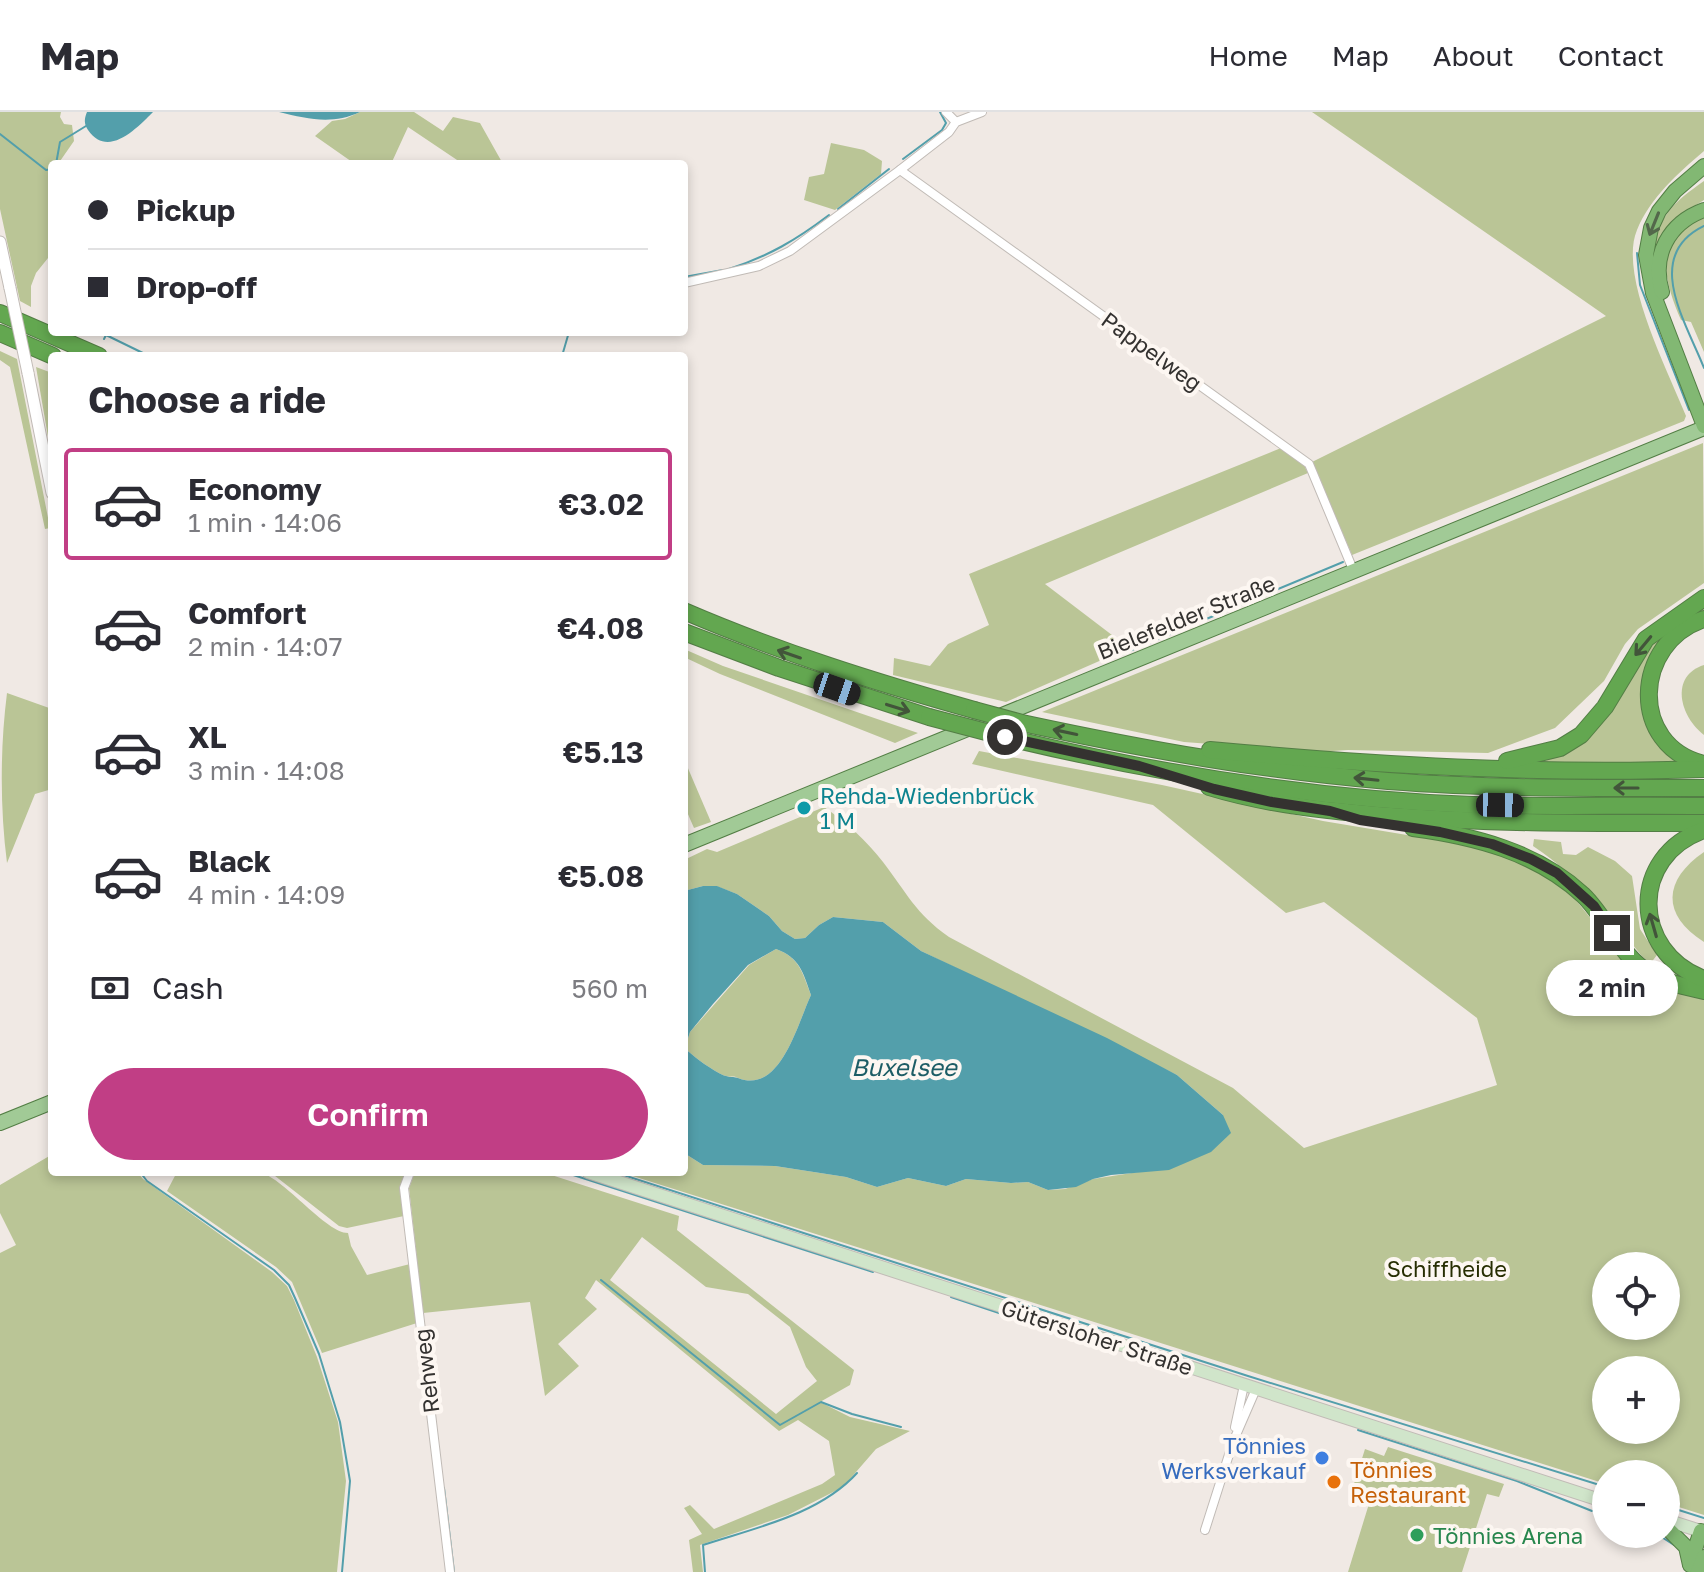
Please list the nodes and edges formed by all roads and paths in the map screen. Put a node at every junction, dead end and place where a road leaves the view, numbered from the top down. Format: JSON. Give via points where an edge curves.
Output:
{"nodes":[{"id":1,"x":946,"y":112,"type":"edge"},
{"id":2,"x":982,"y":112,"type":"edge"},
{"id":3,"x":956,"y":122,"type":"junction"},
{"id":4,"x":1704,"y":166,"type":"edge"},
{"id":5,"x":900,"y":170,"type":"junction"},
{"id":6,"x":1704,"y":210,"type":"edge"},
{"id":7,"x":0,"y":242,"type":"edge"},
{"id":8,"x":688,"y":282,"type":"edge"},
{"id":9,"x":0,"y":313,"type":"edge"},
{"id":10,"x":0,"y":333,"type":"edge"},
{"id":11,"x":48,"y":334,"type":"edge"},
{"id":12,"x":53,"y":336,"type":"edge"},
{"id":13,"x":90,"y":352,"type":"edge"},
{"id":14,"x":48,"y":354,"type":"edge"},
{"id":15,"x":1704,"y":397,"type":"edge"},
{"id":16,"x":1704,"y":427,"type":"edge"},
{"id":17,"x":48,"y":473,"type":"edge"},
{"id":18,"x":1354,"y":572,"type":"junction"},
{"id":19,"x":1704,"y":598,"type":"edge"},
{"id":20,"x":688,"y":613,"type":"edge"},
{"id":21,"x":1704,"y":619,"type":"edge"},
{"id":22,"x":688,"y":634,"type":"edge"},
{"id":23,"x":1107,"y":741,"type":"junction"},
{"id":24,"x":1139,"y":766,"type":"junction"},
{"id":25,"x":1447,"y":766,"type":"junction"},
{"id":26,"x":1704,"y":766,"type":"edge"},
{"id":27,"x":1704,"y":788,"type":"edge"},
{"id":28,"x":1704,"y":806,"type":"edge"},
{"id":29,"x":1330,"y":811,"type":"junction"},
{"id":30,"x":1704,"y":823,"type":"edge"},
{"id":31,"x":1704,"y":830,"type":"edge"},
{"id":32,"x":688,"y":843,"type":"edge"},
{"id":33,"x":1704,"y":979,"type":"edge"},
{"id":34,"x":1704,"y":991,"type":"edge"},
{"id":35,"x":48,"y":1104,"type":"edge"},
{"id":36,"x":0,"y":1123,"type":"edge"},
{"id":37,"x":408,"y":1176,"type":"edge"},
{"id":38,"x":600,"y":1176,"type":"edge"},
{"id":39,"x":1250,"y":1387,"type":"junction"},
{"id":40,"x":1592,"y":1497,"type":"edge"},
{"id":41,"x":1680,"y":1525,"type":"edge"},
{"id":42,"x":1205,"y":1530,"type":"dead end"},
{"id":43,"x":1702,"y":1532,"type":"edge"},
{"id":44,"x":1680,"y":1541,"type":"edge"},
{"id":45,"x":1704,"y":1557,"type":"edge"},
{"id":46,"x":1692,"y":1570,"type":"edge"},
{"id":47,"x":450,"y":1572,"type":"edge"}],
"edges":[{"from":1,"to":3,"type":"street"},
{"from":2,"to":3,"type":"street"},
{"from":3,"to":5,"type":"street"},
{"from":4,"to":16,"type":"highway","one_way":true,"via":[[1659,211],[1646,255],[1653,293]]},
{"from":5,"to":8,"type":"street","via":[[790,251],[759,266]]},
{"from":5,"to":18,"type":"street","name":"Pappelweg","via":[[1309,464]]},
{"from":6,"to":15,"type":"highway","via":[[1668,236],[1658,271]]},
{"from":7,"to":17,"type":"street","bridge":true},
{"from":9,"to":11,"type":"highway"},
{"from":10,"to":14,"type":"highway"},
{"from":12,"to":13,"type":"highway"},
{"from":16,"to":18,"type":"main road","name":"Bielefelder Straße"},
{"from":18,"to":32,"type":"main road","name":"Bielefelder Straße"},
{"from":19,"to":25,"type":"highway","one_way":true,"via":[[1646,639],[1605,707],[1581,735],[1539,755]]},
{"from":23,"to":20,"type":"highway","one_way":true,"bridge":true,"via":[[974,710],[783,652]]},
{"from":21,"to":26,"type":"highway","via":[[1664,645],[1649,688],[1652,715],[1666,740]]},
{"from":22,"to":24,"type":"highway","one_way":true,"bridge":true,"via":[[929,717]]},
{"from":23,"to":25,"type":"highway"},
{"from":27,"to":23,"type":"highway","one_way":true,"via":[[1388,781],[1207,760]]},
{"from":24,"to":28,"type":"highway","via":[[1385,799],[1473,805]]},
{"from":24,"to":29,"type":"highway","via":[[1243,796]]},
{"from":25,"to":26,"type":"highway","via":[[1644,771]]},
{"from":29,"to":30,"type":"highway","via":[[1472,821]]},
{"from":29,"to":34,"type":"highway","via":[[1492,844],[1531,859],[1557,873],[1594,906],[1649,973]]},
{"from":33,"to":31,"type":"highway","one_way":true,"via":[[1675,963],[1661,947],[1648,901],[1652,880],[1667,854]]},
{"from":35,"to":36,"type":"main road"},
{"from":37,"to":47,"type":"street","name":"Rehweg","via":[[404,1188]]},
{"from":38,"to":39,"type":"main road","name":"Gütersloher Straße"},
{"from":39,"to":40,"type":"main road","name":"Gütersloher Straße"},
{"from":39,"to":42,"type":"street"},
{"from":41,"to":43,"type":"main road"},
{"from":43,"to":46,"type":"highway"},
{"from":44,"to":46,"type":"highway"},
{"from":45,"to":46,"type":"highway"}]}
